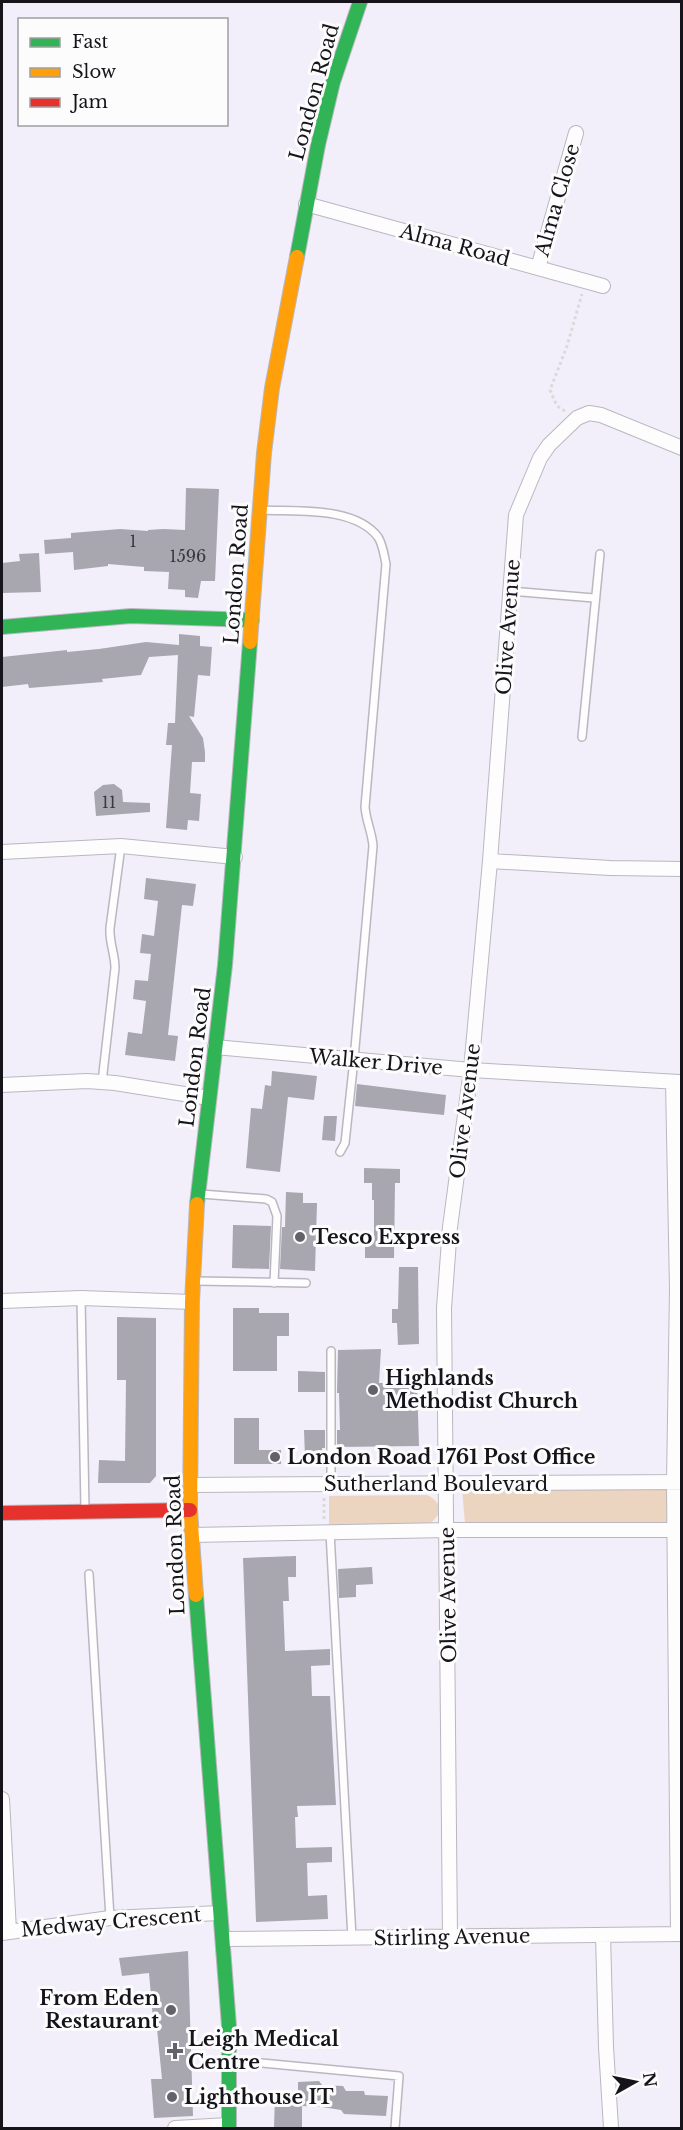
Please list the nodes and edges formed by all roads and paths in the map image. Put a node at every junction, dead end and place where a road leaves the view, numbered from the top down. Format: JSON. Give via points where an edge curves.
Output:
{"nodes":[{"id":1,"x":360,"y":2,"type":"edge"},
{"id":2,"x":576,"y":133,"type":"dead end"},
{"id":3,"x":306,"y":204,"type":"junction"},
{"id":4,"x":538,"y":268,"type":"junction"},
{"id":5,"x":586,"y":281,"type":"junction"},
{"id":6,"x":603,"y":286,"type":"dead end"},
{"id":7,"x":577,"y":418,"type":"junction"},
{"id":8,"x":681,"y":448,"type":"edge"},
{"id":9,"x":260,"y":510,"type":"junction"},
{"id":10,"x":600,"y":554,"type":"dead end"},
{"id":11,"x":510,"y":591,"type":"junction"},
{"id":12,"x":594,"y":598,"type":"junction"},
{"id":13,"x":252,"y":620,"type":"junction"},
{"id":14,"x":2,"y":627,"type":"edge"},
{"id":15,"x":582,"y":737,"type":"dead end"},
{"id":16,"x":121,"y":846,"type":"junction"},
{"id":17,"x":2,"y":852,"type":"edge"},
{"id":18,"x":235,"y":857,"type":"junction"},
{"id":19,"x":490,"y":861,"type":"junction"},
{"id":20,"x":681,"y":869,"type":"edge"},
{"id":21,"x":215,"y":1047,"type":"junction"},
{"id":22,"x":354,"y":1059,"type":"junction"},
{"id":23,"x":471,"y":1070,"type":"junction"},
{"id":24,"x":102,"y":1082,"type":"junction"},
{"id":25,"x":677,"y":1082,"type":"edge"},
{"id":26,"x":2,"y":1085,"type":"edge"},
{"id":27,"x":209,"y":1098,"type":"junction"},
{"id":28,"x":340,"y":1152,"type":"dead end"},
{"id":29,"x":198,"y":1194,"type":"junction"},
{"id":30,"x":193,"y":1280,"type":"junction"},
{"id":31,"x":274,"y":1283,"type":"junction"},
{"id":32,"x":306,"y":1283,"type":"dead end"},
{"id":33,"x":679,"y":1289,"type":"edge"},
{"id":34,"x":81,"y":1298,"type":"junction"},
{"id":35,"x":2,"y":1301,"type":"edge"},
{"id":36,"x":192,"y":1302,"type":"junction"},
{"id":37,"x":331,"y":1351,"type":"dead end"},
{"id":38,"x":678,"y":1482,"type":"edge"},
{"id":39,"x":327,"y":1484,"type":"junction"},
{"id":40,"x":445,"y":1484,"type":"junction"},
{"id":41,"x":190,"y":1485,"type":"junction"},
{"id":42,"x":190,"y":1510,"type":"junction"},
{"id":43,"x":85,"y":1511,"type":"junction"},
{"id":44,"x":2,"y":1513,"type":"edge"},
{"id":45,"x":447,"y":1530,"type":"junction"},
{"id":46,"x":678,"y":1530,"type":"edge"},
{"id":47,"x":327,"y":1532,"type":"junction"},
{"id":48,"x":192,"y":1535,"type":"junction"},
{"id":49,"x":88,"y":1574,"type":"dead end"},
{"id":50,"x":2,"y":1799,"type":"edge"},
{"id":51,"x":220,"y":1913,"type":"junction"},
{"id":52,"x":110,"y":1918,"type":"junction"},
{"id":53,"x":5,"y":1932,"type":"edge"},
{"id":54,"x":680,"y":1934,"type":"edge"},
{"id":55,"x":603,"y":1935,"type":"junction"},
{"id":56,"x":450,"y":1937,"type":"junction"},
{"id":57,"x":352,"y":1938,"type":"junction"},
{"id":58,"x":223,"y":1939,"type":"junction"},
{"id":59,"x":229,"y":2060,"type":"junction"},
{"id":60,"x":229,"y":2127,"type":"edge"},
{"id":61,"x":175,"y":2128,"type":"edge"},
{"id":62,"x":395,"y":2128,"type":"edge"},
{"id":63,"x":611,"y":2128,"type":"edge"}],
"edges":[{"from":1,"to":3,"type":"main road","name":"London Road","via":[[333,82]]},
{"from":2,"to":4,"type":"street","name":"Alma Close"},
{"from":3,"to":4,"type":"street","name":"Alma Road"},
{"from":3,"to":9,"type":"main road","name":"London Road","via":[[272,388]]},
{"from":4,"to":5,"type":"street","name":"Alma Road"},
{"from":5,"to":6,"type":"street","name":"Alma Road"},
{"from":5,"to":7,"type":"path","via":[[550,390],[557,406]]},
{"from":7,"to":8,"type":"street","via":[[589,413],[601,415]]},
{"from":7,"to":11,"type":"street","name":"Olive Avenue","via":[[549,445],[525,491],[516,515]]},
{"from":9,"to":13,"type":"main road","name":"London Road"},
{"from":9,"to":22,"type":"lane","via":[[346,516],[376,535],[384,552],[365,807],[373,846]]},
{"from":10,"to":12,"type":"lane"},
{"from":11,"to":12,"type":"lane"},
{"from":11,"to":19,"type":"street","name":"Olive Avenue"},
{"from":12,"to":15,"type":"lane"},
{"from":13,"to":14,"type":"main road","via":[[131,616]]},
{"from":13,"to":18,"type":"main road","name":"London Road"},
{"from":16,"to":17,"type":"street"},
{"from":16,"to":18,"type":"street"},
{"from":16,"to":24,"type":"lane","via":[[109,938],[115,968]]},
{"from":18,"to":21,"type":"main road","name":"London Road"},
{"from":19,"to":20,"type":"street"},
{"from":19,"to":23,"type":"street","name":"Olive Avenue"},
{"from":21,"to":22,"type":"street","name":"Walker Drive"},
{"from":21,"to":27,"type":"main road","name":"London Road"},
{"from":22,"to":23,"type":"street","name":"Walker Drive"},
{"from":22,"to":28,"type":"lane","via":[[345,1143]]},
{"from":23,"to":25,"type":"street","name":"Walker Drive"},
{"from":23,"to":40,"type":"street","name":"Olive Avenue","via":[[444,1298]]},
{"from":24,"to":26,"type":"street"},
{"from":24,"to":27,"type":"street"},
{"from":25,"to":33,"type":"street"},
{"from":27,"to":29,"type":"main road","name":"London Road"},
{"from":29,"to":30,"type":"main road","name":"London Road"},
{"from":29,"to":31,"type":"lane","via":[[272,1202],[277,1215]]},
{"from":30,"to":31,"type":"lane"},
{"from":30,"to":36,"type":"main road","name":"London Road"},
{"from":31,"to":32,"type":"lane"},
{"from":33,"to":38,"type":"street"},
{"from":34,"to":35,"type":"street"},
{"from":34,"to":36,"type":"street"},
{"from":34,"to":43,"type":"lane"},
{"from":36,"to":41,"type":"main road","name":"London Road"},
{"from":37,"to":39,"type":"lane"},
{"from":38,"to":40,"type":"street","name":"Sutherland Boulevard"},
{"from":38,"to":46,"type":"street"},
{"from":39,"to":40,"type":"street","name":"Sutherland Boulevard"},
{"from":39,"to":41,"type":"street","name":"Sutherland Boulevard"},
{"from":39,"to":47,"type":"path"},
{"from":40,"to":45,"type":"street","name":"Olive Avenue"},
{"from":41,"to":42,"type":"main road","name":"London Road"},
{"from":42,"to":43,"type":"main road"},
{"from":42,"to":48,"type":"main road","name":"London Road"},
{"from":43,"to":44,"type":"main road"},
{"from":45,"to":46,"type":"street"},
{"from":45,"to":47,"type":"street"},
{"from":45,"to":56,"type":"street","name":"Olive Avenue"},
{"from":46,"to":54,"type":"street"},
{"from":47,"to":48,"type":"street"},
{"from":47,"to":57,"type":"lane"},
{"from":48,"to":51,"type":"main road","name":"London Road"},
{"from":49,"to":52,"type":"lane"},
{"from":50,"to":53,"type":"street"},
{"from":51,"to":52,"type":"street","name":"Medway Crescent"},
{"from":51,"to":58,"type":"main road","name":"London Road"},
{"from":52,"to":53,"type":"street","name":"Medway Crescent"},
{"from":54,"to":55,"type":"street","name":"Stirling Avenue"},
{"from":55,"to":56,"type":"street","name":"Stirling Avenue"},
{"from":55,"to":63,"type":"street"},
{"from":56,"to":57,"type":"street","name":"Stirling Avenue"},
{"from":57,"to":58,"type":"street","name":"Stirling Avenue"},
{"from":58,"to":59,"type":"main road","name":"London Road"},
{"from":59,"to":60,"type":"main road","name":"London Road"},
{"from":59,"to":62,"type":"lane","via":[[399,2076]]},
{"from":60,"to":61,"type":"street"}]}
